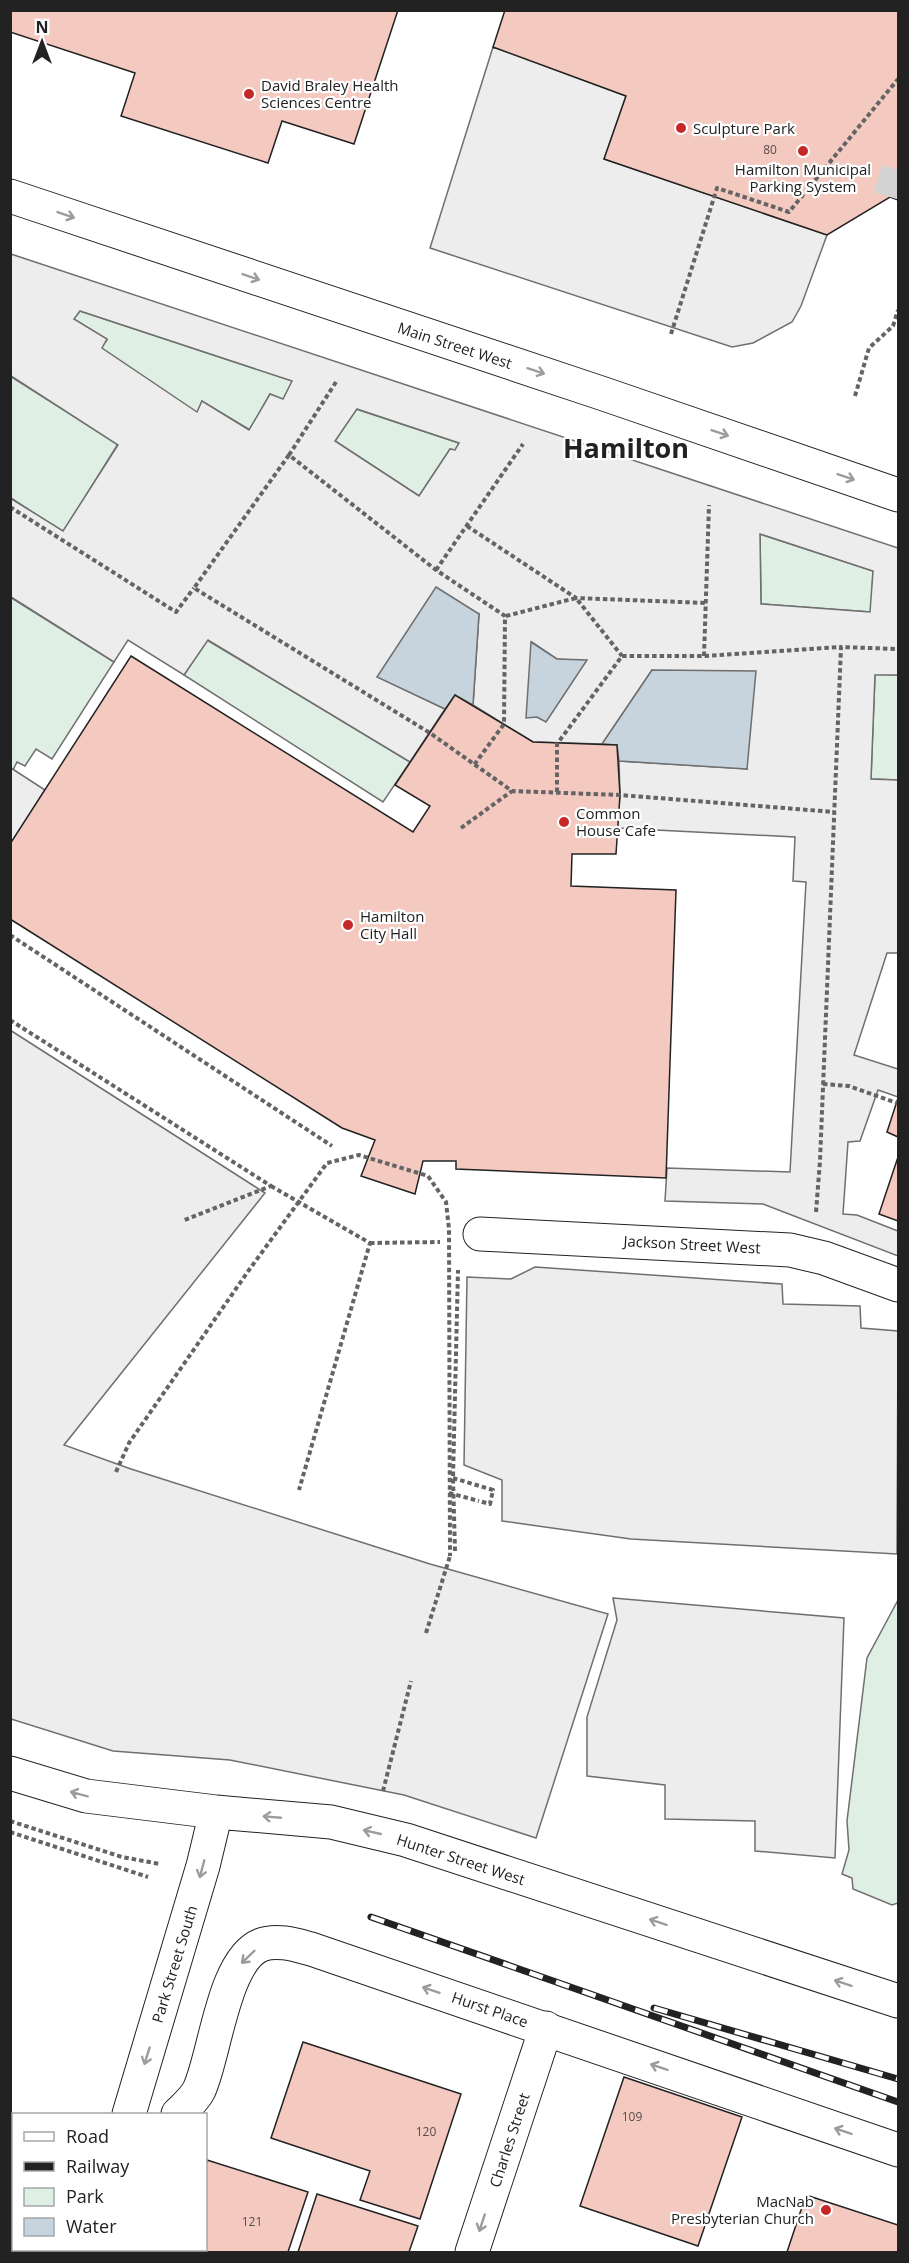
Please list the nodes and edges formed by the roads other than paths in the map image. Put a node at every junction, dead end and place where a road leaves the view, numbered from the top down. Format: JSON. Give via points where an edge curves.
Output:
{"nodes":[{"id":1,"x":10,"y":196,"type":"edge"},
{"id":2,"x":898,"y":495,"type":"edge"},
{"id":3,"x":469,"y":1238,"type":"road end"},
{"id":4,"x":898,"y":1285,"type":"edge"},
{"id":5,"x":10,"y":1773,"type":"edge"},
{"id":6,"x":216,"y":1812,"type":"junction"},
{"id":7,"x":898,"y":2001,"type":"edge"},
{"id":8,"x":546,"y":2028,"type":"junction"},
{"id":9,"x":130,"y":2113,"type":"edge"},
{"id":10,"x":180,"y":2113,"type":"edge"},
{"id":11,"x":898,"y":2150,"type":"edge"},
{"id":12,"x":472,"y":2253,"type":"edge"}],
"edges":[{"from":1,"to":2,"type":"street","name":"Main Street West","one_way":true},
{"from":3,"to":4,"type":"street","name":"Jackson Street West","via":[[790,1250]]},
{"from":6,"to":5,"type":"street","name":"Hunter Street West","one_way":true,"via":[[87,1796]]},
{"from":7,"to":6,"type":"street","name":"Hunter Street West","one_way":true,"via":[[406,1840],[331,1822]]},
{"from":6,"to":9,"type":"street","name":"Park Street South","one_way":true},
{"from":8,"to":10,"type":"street","name":"Hurst Place","one_way":true,"via":[[311,1949],[285,1943],[261,1945],[243,1960],[231,1983],[198,2090]]},
{"from":11,"to":8,"type":"street","name":"Hurst Place","one_way":true},
{"from":8,"to":12,"type":"street","name":"Charles Street","one_way":true}]}
